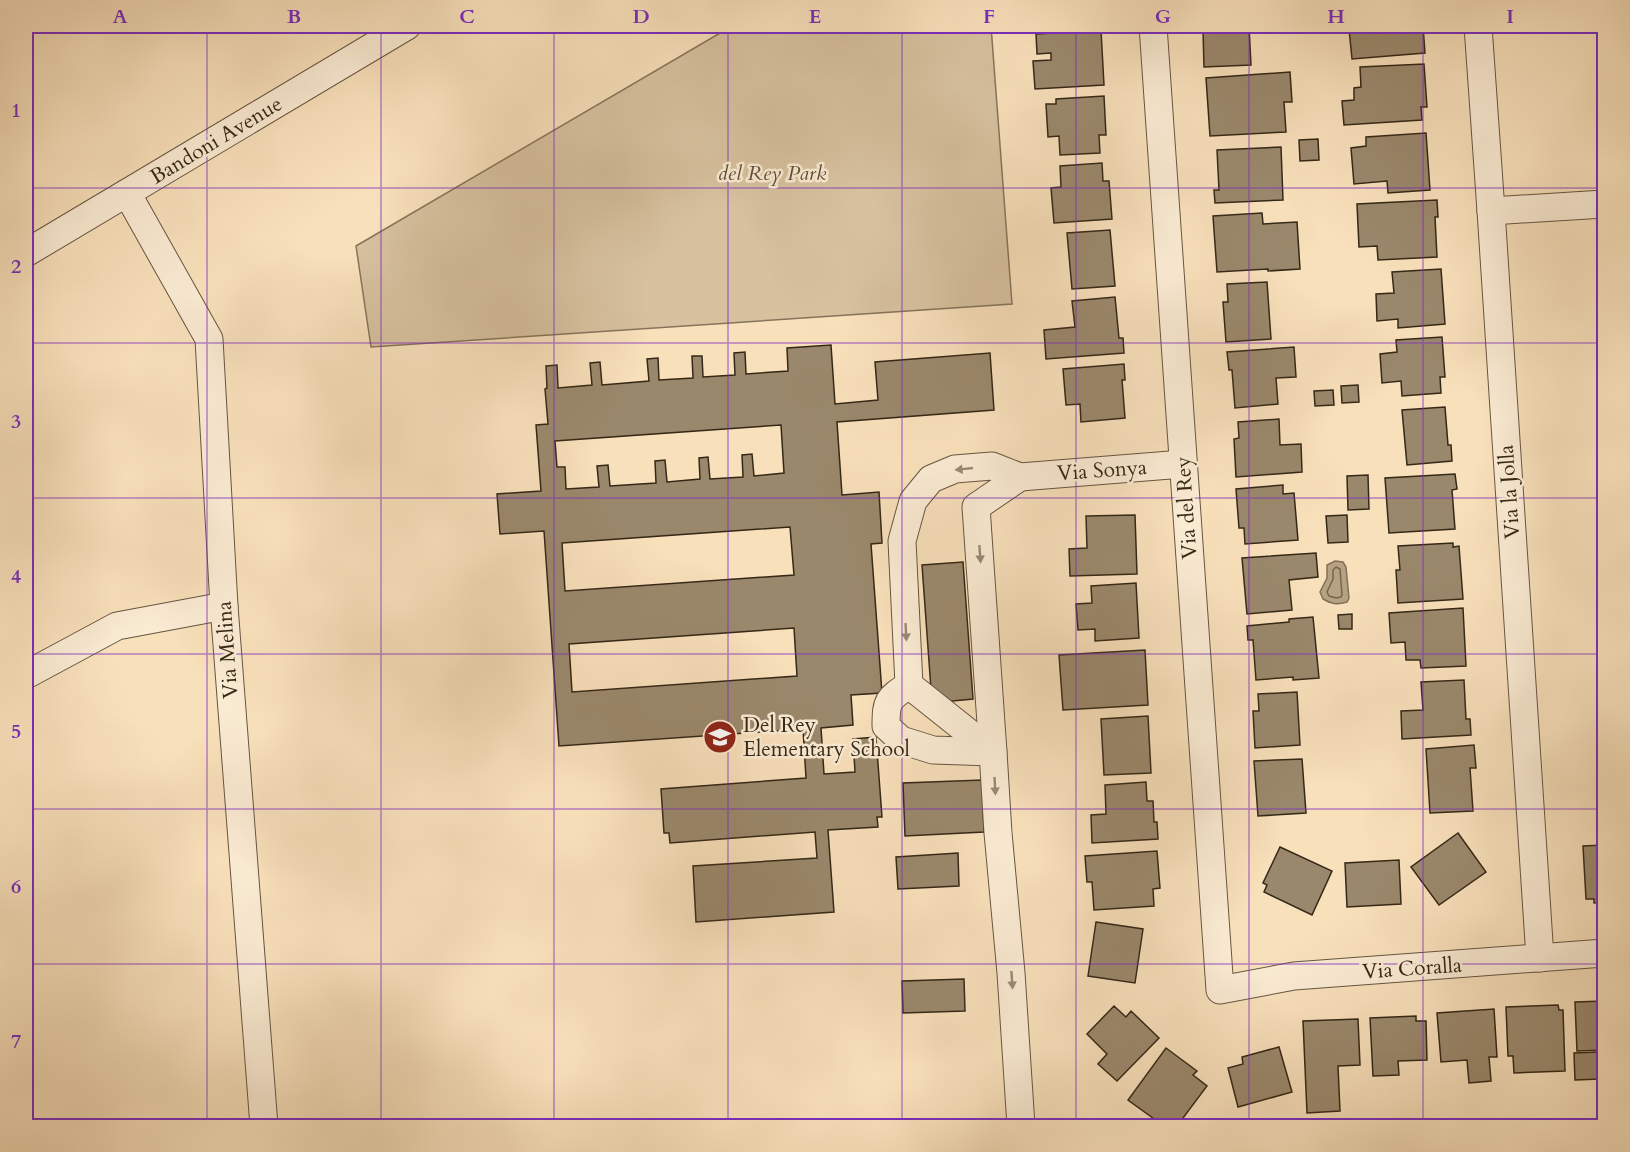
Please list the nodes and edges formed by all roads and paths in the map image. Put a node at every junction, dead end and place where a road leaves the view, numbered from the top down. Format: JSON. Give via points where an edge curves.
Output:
{"nodes":[{"id":1,"x":407,"y":26,"type":"edge"},
{"id":2,"x":1153,"y":26,"type":"edge"},
{"id":3,"x":1478,"y":26,"type":"edge"},
{"id":4,"x":128,"y":193,"type":"junction"},
{"id":5,"x":1605,"y":204,"type":"edge"},
{"id":6,"x":1491,"y":211,"type":"junction"},
{"id":7,"x":26,"y":253,"type":"edge"},
{"id":8,"x":1184,"y":464,"type":"junction"},
{"id":9,"x":1020,"y":477,"type":"junction"},
{"id":10,"x":224,"y":606,"type":"junction"},
{"id":11,"x":26,"y":675,"type":"edge"},
{"id":12,"x":909,"y":685,"type":"junction"},
{"id":13,"x":993,"y":752,"type":"junction"},
{"id":14,"x":1605,"y":953,"type":"edge"},
{"id":15,"x":1540,"y":958,"type":"junction"},
{"id":16,"x":1220,"y":990,"type":"joint"},
{"id":17,"x":264,"y":1126,"type":"edge"},
{"id":18,"x":1021,"y":1126,"type":"edge"}],
"edges":[{"from":1,"to":4,"type":"street","name":"Bandoni Avenue"},
{"from":2,"to":8,"type":"street","name":"Via del Rey"},
{"from":3,"to":6,"type":"street","name":"Via la Jolla"},
{"from":4,"to":7,"type":"street","name":"Bandoni Avenue"},
{"from":4,"to":10,"type":"street","name":"Via Melina","via":[[209,339]]},
{"from":5,"to":6,"type":"street"},
{"from":6,"to":15,"type":"street","name":"Via la Jolla"},
{"from":8,"to":9,"type":"street","name":"Via Sonya"},
{"from":8,"to":16,"type":"street","name":"Via del Rey"},
{"from":9,"to":12,"type":"street","one_way":true,"via":[[992,466],[955,470],[931,479],[913,501],[902,541]]},
{"from":9,"to":13,"type":"street","one_way":true,"via":[[976,507]]},
{"from":10,"to":11,"type":"street","via":[[117,626]]},
{"from":10,"to":17,"type":"street","name":"Via Melina"},
{"from":12,"to":13,"type":"street"},
{"from":12,"to":13,"type":"street","via":[[890,698],[886,711],[886,726],[901,740],[933,750]]},
{"from":13,"to":18,"type":"street","one_way":true},
{"from":14,"to":15,"type":"street","name":"Via Coralla"},
{"from":15,"to":16,"type":"street","name":"Via Coralla","via":[[1294,976]]}]}
